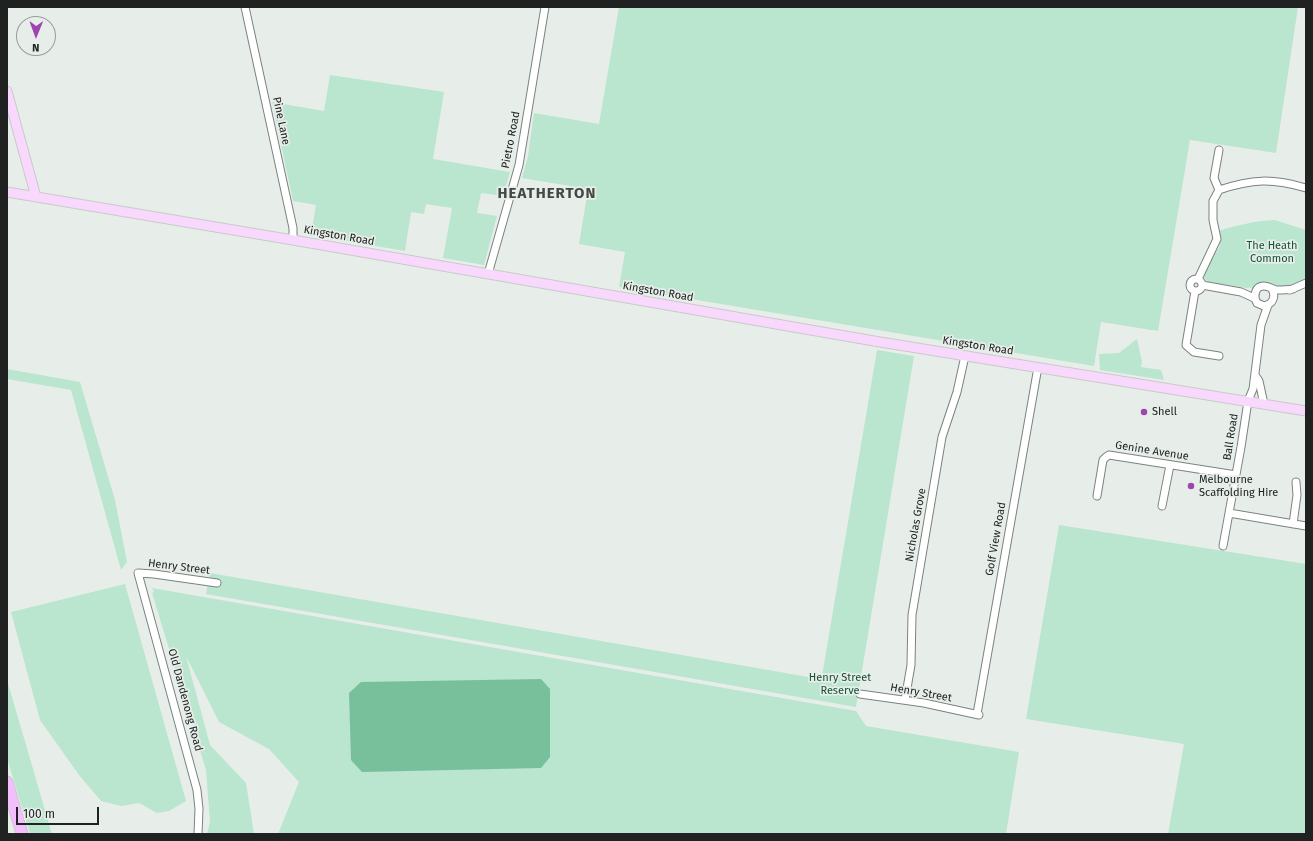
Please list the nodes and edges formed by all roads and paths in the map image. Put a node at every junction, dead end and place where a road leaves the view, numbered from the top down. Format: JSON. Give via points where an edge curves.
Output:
{"nodes":[{"id":1,"x":245,"y":7,"type":"edge"},
{"id":2,"x":545,"y":7,"type":"edge"},
{"id":3,"x":7,"y":91,"type":"edge"},
{"id":4,"x":1219,"y":150,"type":"dead end"},
{"id":5,"x":1306,"y":188,"type":"edge"},
{"id":6,"x":1218,"y":190,"type":"junction"},
{"id":7,"x":7,"y":192,"type":"edge"},
{"id":8,"x":36,"y":197,"type":"junction"},
{"id":9,"x":293,"y":240,"type":"junction"},
{"id":10,"x":488,"y":274,"type":"junction"},
{"id":11,"x":1200,"y":282,"type":"junction"},
{"id":12,"x":1306,"y":283,"type":"edge"},
{"id":13,"x":1293,"y":289,"type":"junction"},
{"id":14,"x":1272,"y":290,"type":"junction"},
{"id":15,"x":1195,"y":291,"type":"junction"},
{"id":16,"x":1255,"y":294,"type":"junction"},
{"id":17,"x":1274,"y":299,"type":"junction"},
{"id":18,"x":1260,"y":305,"type":"junction"},
{"id":19,"x":1268,"y":305,"type":"junction"},
{"id":20,"x":1261,"y":325,"type":"junction"},
{"id":21,"x":965,"y":356,"type":"junction"},
{"id":22,"x":1219,"y":356,"type":"dead end"},
{"id":23,"x":1038,"y":368,"type":"junction"},
{"id":24,"x":1255,"y":375,"type":"junction"},
{"id":25,"x":1248,"y":401,"type":"junction"},
{"id":26,"x":1264,"y":404,"type":"junction"},
{"id":27,"x":1306,"y":411,"type":"edge"},
{"id":28,"x":1170,"y":465,"type":"junction"},
{"id":29,"x":1236,"y":475,"type":"junction"},
{"id":30,"x":1296,"y":482,"type":"dead end"},
{"id":31,"x":1097,"y":496,"type":"dead end"},
{"id":32,"x":1162,"y":506,"type":"dead end"},
{"id":33,"x":1229,"y":513,"type":"junction"},
{"id":34,"x":1293,"y":524,"type":"junction"},
{"id":35,"x":1306,"y":526,"type":"edge"},
{"id":36,"x":1223,"y":546,"type":"dead end"},
{"id":37,"x":138,"y":573,"type":"joint"},
{"id":38,"x":217,"y":583,"type":"dead end"},
{"id":39,"x":860,"y":694,"type":"dead end"},
{"id":40,"x":905,"y":700,"type":"junction"},
{"id":41,"x":978,"y":714,"type":"joint"},
{"id":42,"x":7,"y":782,"type":"edge"},
{"id":43,"x":22,"y":834,"type":"edge"},
{"id":44,"x":198,"y":834,"type":"edge"}],
"edges":[{"from":1,"to":9,"type":"street","name":"Pine Lane","via":[[293,228]]},
{"from":2,"to":10,"type":"street","name":"Pietro Road","via":[[520,161]]},
{"from":3,"to":8,"type":"main road"},
{"from":4,"to":6,"type":"street","via":[[1214,178]]},
{"from":5,"to":6,"type":"street","via":[[1284,182],[1260,180]]},
{"from":6,"to":11,"type":"street","via":[[1213,201],[1217,239]]},
{"from":7,"to":8,"type":"main road","name":"Kingston Road"},
{"from":8,"to":9,"type":"main road","name":"Kingston Road"},
{"from":9,"to":10,"type":"main road","name":"Kingston Road"},
{"from":10,"to":21,"type":"main road","name":"Kingston Road"},
{"from":11,"to":15,"type":"street","via":[[1200,290]]},
{"from":11,"to":15,"type":"street","via":[[1193,279],[1190,282],[1190,287]]},
{"from":11,"to":16,"type":"street"},
{"from":12,"to":13,"type":"street"},
{"from":13,"to":14,"type":"street"},
{"from":13,"to":17,"type":"street"},
{"from":14,"to":16,"type":"street","via":[[1263,286]]},
{"from":14,"to":17,"type":"street"},
{"from":15,"to":22,"type":"street","via":[[1186,345],[1194,352]]},
{"from":16,"to":18,"type":"street"},
{"from":17,"to":19,"type":"street"},
{"from":18,"to":19,"type":"street"},
{"from":18,"to":20,"type":"street"},
{"from":19,"to":20,"type":"street"},
{"from":20,"to":24,"type":"street","name":"Ball Road"},
{"from":21,"to":23,"type":"main road","name":"Kingston Road"},
{"from":21,"to":40,"type":"street","name":"Nicholas Grove","via":[[957,392],[942,437],[912,615],[911,664]]},
{"from":23,"to":25,"type":"main road","name":"Kingston Road"},
{"from":23,"to":41,"type":"street","name":"Golf View Road"},
{"from":24,"to":25,"type":"street","name":"Ball Road"},
{"from":24,"to":26,"type":"street","via":[[1259,381]]},
{"from":25,"to":26,"type":"main road","name":"Kingston Road"},
{"from":25,"to":29,"type":"street","name":"Ball Road"},
{"from":26,"to":27,"type":"main road","name":"Kingston Road"},
{"from":28,"to":29,"type":"street","name":"Genine Avenue"},
{"from":28,"to":31,"type":"street","name":"Genine Avenue","via":[[1106,456]]},
{"from":28,"to":32,"type":"street"},
{"from":29,"to":33,"type":"street","name":"Ball Road"},
{"from":30,"to":34,"type":"street","via":[[1298,495]]},
{"from":33,"to":34,"type":"street"},
{"from":33,"to":36,"type":"street","name":"Ball Road"},
{"from":34,"to":35,"type":"street"},
{"from":37,"to":38,"type":"street","name":"Henry Street"},
{"from":37,"to":44,"type":"street","name":"Old Dandenong Road","via":[[197,790],[200,809]]},
{"from":39,"to":40,"type":"street","name":"Henry Street"},
{"from":40,"to":41,"type":"street","name":"Henry Street"},
{"from":42,"to":43,"type":"highway"}]}
